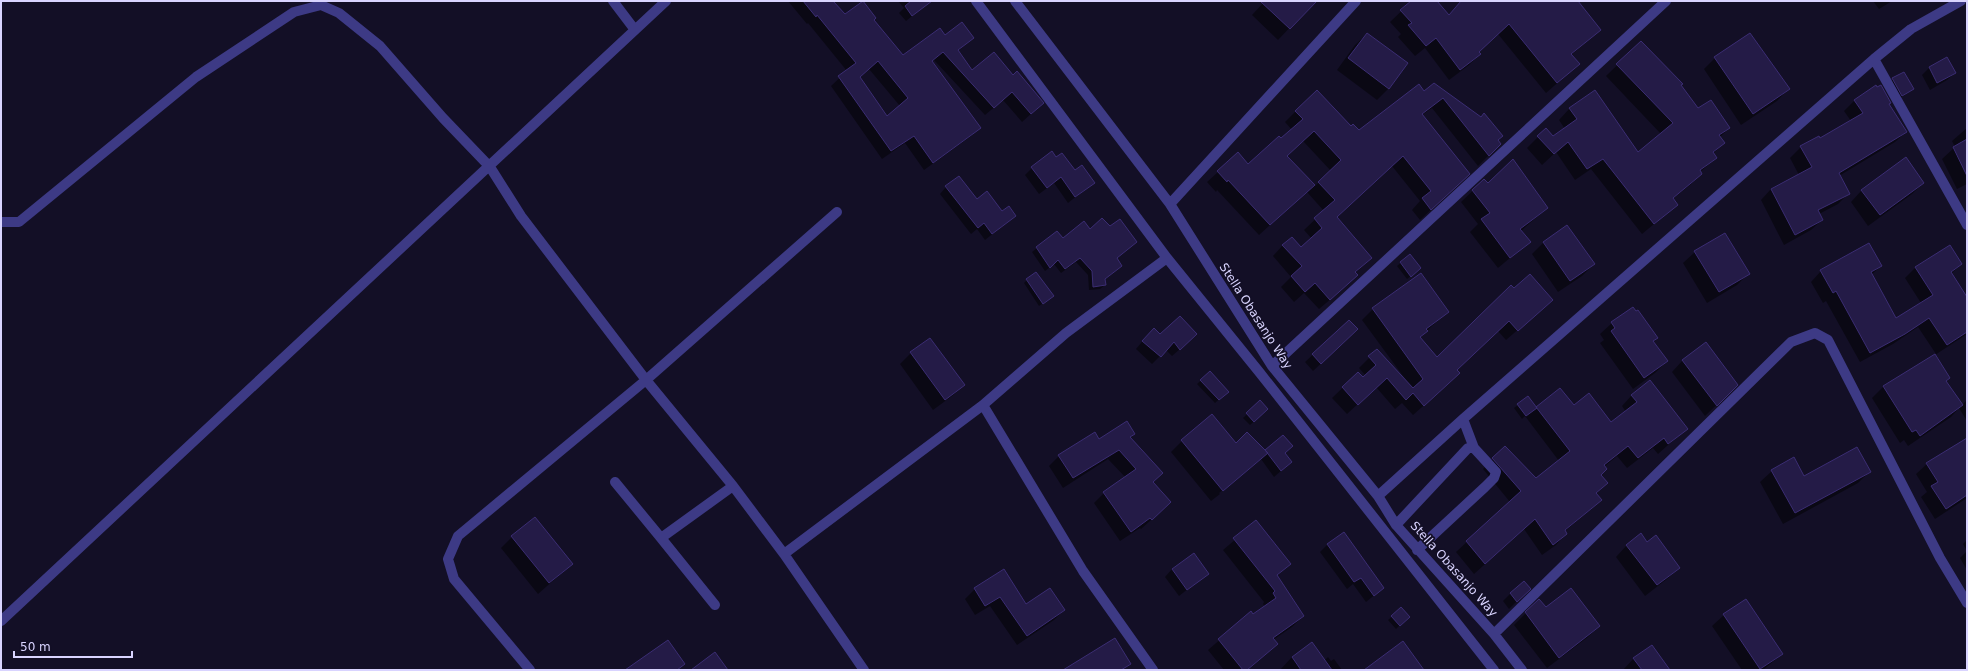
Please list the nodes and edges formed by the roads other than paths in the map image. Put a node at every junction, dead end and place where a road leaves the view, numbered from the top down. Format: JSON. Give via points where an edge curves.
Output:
{"nodes":[{"id":1,"x":613,"y":1,"type":"edge"},
{"id":2,"x":666,"y":1,"type":"edge"},
{"id":3,"x":976,"y":1,"type":"edge"},
{"id":4,"x":1015,"y":1,"type":"edge"},
{"id":5,"x":1356,"y":1,"type":"edge"},
{"id":6,"x":1666,"y":1,"type":"edge"},
{"id":7,"x":1961,"y":1,"type":"edge"},
{"id":8,"x":635,"y":30,"type":"junction"},
{"id":9,"x":1874,"y":59,"type":"junction"},
{"id":10,"x":490,"y":167,"type":"junction"},
{"id":11,"x":1170,"y":204,"type":"junction"},
{"id":12,"x":837,"y":212,"type":"dead end"},
{"id":13,"x":1,"y":222,"type":"edge"},
{"id":14,"x":1967,"y":225,"type":"edge"},
{"id":15,"x":1166,"y":258,"type":"junction"},
{"id":16,"x":1272,"y":366,"type":"junction"},
{"id":17,"x":646,"y":380,"type":"junction"},
{"id":18,"x":984,"y":404,"type":"junction"},
{"id":19,"x":1463,"y":418,"type":"junction"},
{"id":20,"x":1474,"y":448,"type":"junction"},
{"id":21,"x":615,"y":482,"type":"dead end"},
{"id":22,"x":733,"y":486,"type":"junction"},
{"id":23,"x":1378,"y":496,"type":"junction"},
{"id":24,"x":1396,"y":525,"type":"junction"},
{"id":25,"x":1406,"y":536,"type":"junction"},
{"id":26,"x":661,"y":538,"type":"junction"},
{"id":27,"x":1395,"y":546,"type":"junction"},
{"id":28,"x":1417,"y":550,"type":"junction"},
{"id":29,"x":784,"y":554,"type":"junction"},
{"id":30,"x":1967,"y":603,"type":"edge"},
{"id":31,"x":716,"y":605,"type":"dead end"},
{"id":32,"x":1,"y":621,"type":"edge"},
{"id":33,"x":1494,"y":634,"type":"junction"},
{"id":34,"x":530,"y":670,"type":"edge"},
{"id":35,"x":864,"y":670,"type":"edge"},
{"id":36,"x":1153,"y":670,"type":"edge"},
{"id":37,"x":1494,"y":670,"type":"edge"},
{"id":38,"x":1522,"y":670,"type":"edge"}],
"edges":[{"from":1,"to":8,"type":"street"},
{"from":2,"to":8,"type":"street"},
{"from":3,"to":15,"type":"street"},
{"from":4,"to":11,"type":"street","name":"Stella Obasanjo Way"},
{"from":5,"to":11,"type":"street"},
{"from":6,"to":16,"type":"street"},
{"from":7,"to":9,"type":"street","via":[[1911,29]]},
{"from":8,"to":10,"type":"street"},
{"from":9,"to":14,"type":"street"},
{"from":9,"to":19,"type":"street"},
{"from":10,"to":13,"type":"street","via":[[380,46],[339,13],[321,5],[294,12],[196,77],[19,222]]},
{"from":10,"to":17,"type":"street","via":[[521,216]]},
{"from":10,"to":32,"type":"street"},
{"from":11,"to":16,"type":"street","name":"Stella Obasanjo Way"},
{"from":12,"to":17,"type":"street"},
{"from":15,"to":18,"type":"street","via":[[1066,333]]},
{"from":15,"to":27,"type":"street","via":[[1260,373]]},
{"from":16,"to":23,"type":"street","name":"Stella Obasanjo Way"},
{"from":17,"to":22,"type":"street"},
{"from":17,"to":34,"type":"street","via":[[458,536],[448,559],[454,579]]},
{"from":18,"to":29,"type":"street"},
{"from":18,"to":36,"type":"street","via":[[1083,571]]},
{"from":19,"to":20,"type":"street"},
{"from":19,"to":23,"type":"street"},
{"from":20,"to":24,"type":"street","via":[[1468,448]]},
{"from":20,"to":28,"type":"street","via":[[1496,472],[1494,478]]},
{"from":21,"to":26,"type":"street"},
{"from":22,"to":26,"type":"street"},
{"from":22,"to":29,"type":"street"},
{"from":23,"to":24,"type":"street","name":"Stella Obasanjo Way"},
{"from":24,"to":25,"type":"street","name":"Stella Obasanjo Way"},
{"from":25,"to":27,"type":"street"},
{"from":25,"to":28,"type":"street","name":"Stella Obasanjo Way"},
{"from":26,"to":31,"type":"street"},
{"from":27,"to":37,"type":"street"},
{"from":28,"to":33,"type":"street","name":"Stella Obasanjo Way"},
{"from":29,"to":35,"type":"street"},
{"from":30,"to":33,"type":"street","via":[[1940,558],[1828,340],[1815,333],[1791,342]]},
{"from":33,"to":38,"type":"street","name":"Stella Obasanjo Way"}]}
